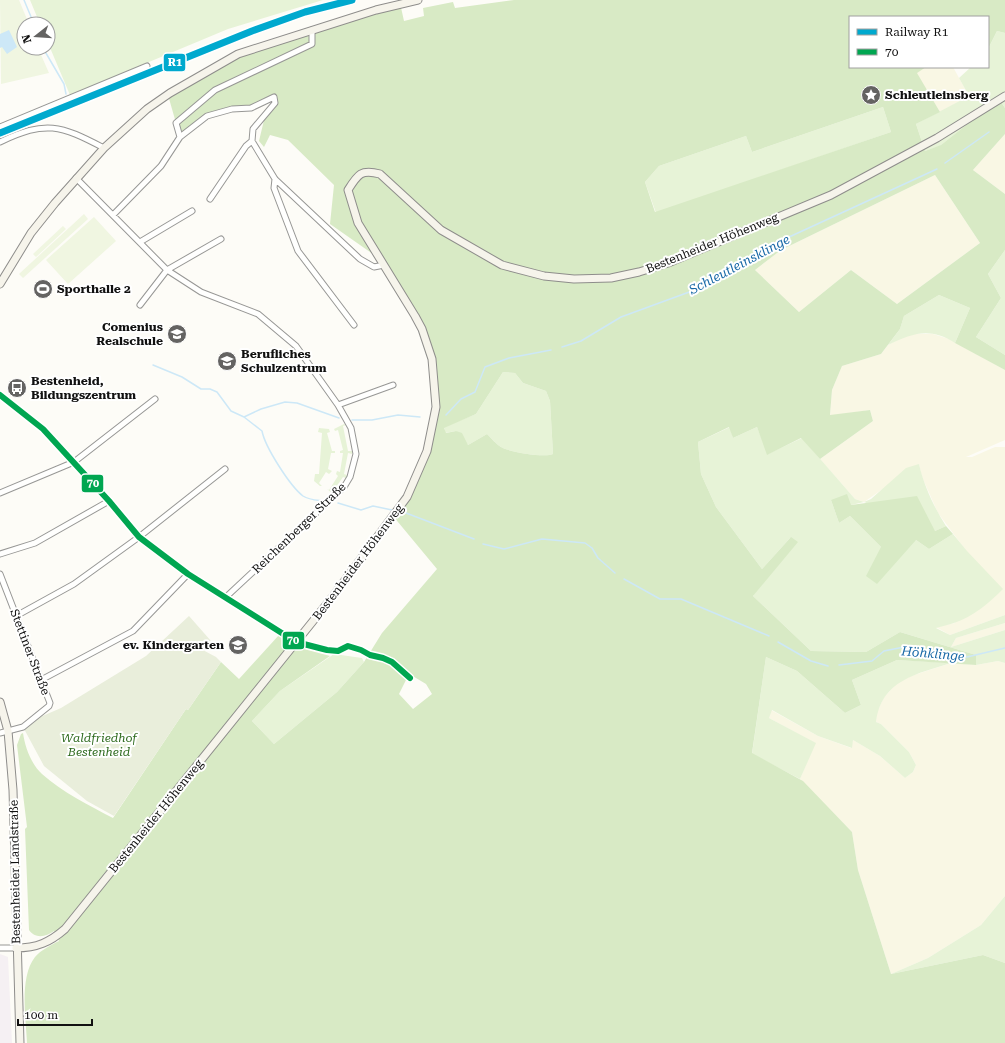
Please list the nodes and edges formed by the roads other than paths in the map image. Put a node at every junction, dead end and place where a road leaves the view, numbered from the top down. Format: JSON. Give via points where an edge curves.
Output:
{"nodes":[{"id":1,"x":418,"y":0,"type":"edge"},
{"id":2,"x":312,"y":30,"type":"junction"},
{"id":3,"x":147,"y":66,"type":"dead end"},
{"id":4,"x":1005,"y":96,"type":"edge"},
{"id":5,"x":0,"y":127,"type":"edge"},
{"id":6,"x":180,"y":137,"type":"junction"},
{"id":7,"x":252,"y":141,"type":"junction"},
{"id":8,"x":0,"y":142,"type":"edge"},
{"id":9,"x":104,"y":148,"type":"junction"},
{"id":10,"x":76,"y":178,"type":"junction"},
{"id":11,"x":275,"y":179,"type":"junction"},
{"id":12,"x":210,"y":199,"type":"dead end"},
{"id":13,"x":192,"y":211,"type":"dead end"},
{"id":14,"x":112,"y":215,"type":"junction"},
{"id":15,"x":221,"y":239,"type":"dead end"},
{"id":16,"x":140,"y":242,"type":"junction"},
{"id":17,"x":384,"y":265,"type":"junction"},
{"id":18,"x":168,"y":270,"type":"junction"},
{"id":19,"x":0,"y":284,"type":"edge"},
{"id":20,"x":140,"y":305,"type":"dead end"},
{"id":21,"x":354,"y":325,"type":"dead end"},
{"id":22,"x":393,"y":385,"type":"dead end"},
{"id":23,"x":0,"y":395,"type":"edge"},
{"id":24,"x":155,"y":399,"type":"dead end"},
{"id":25,"x":338,"y":405,"type":"junction"},
{"id":26,"x":74,"y":462,"type":"junction"},
{"id":27,"x":224,"y":469,"type":"dead end"},
{"id":28,"x":0,"y":493,"type":"edge"},
{"id":29,"x":109,"y":501,"type":"junction"},
{"id":30,"x":139,"y":537,"type":"junction"},
{"id":31,"x":0,"y":554,"type":"edge"},
{"id":32,"x":0,"y":574,"type":"edge"},
{"id":33,"x":188,"y":574,"type":"junction"},
{"id":34,"x":226,"y":597,"type":"junction"},
{"id":35,"x":16,"y":616,"type":"junction"},
{"id":36,"x":296,"y":642,"type":"junction"},
{"id":37,"x":410,"y":678,"type":"dead end"},
{"id":38,"x":41,"y":680,"type":"junction"},
{"id":39,"x":0,"y":702,"type":"edge"},
{"id":40,"x":8,"y":731,"type":"junction"},
{"id":41,"x":0,"y":732,"type":"edge"},
{"id":42,"x":0,"y":948,"type":"edge"},
{"id":43,"x":16,"y":948,"type":"junction"},
{"id":44,"x":20,"y":1043,"type":"edge"}],
"edges":[{"from":1,"to":2,"type":"street","via":[[400,3]]},
{"from":2,"to":6,"type":"street","via":[[312,44],[215,90],[176,123]]},
{"from":2,"to":9,"type":"street","via":[[238,54],[147,109]]},
{"from":3,"to":5,"type":"street"},
{"from":4,"to":17,"type":"street","name":"Bestenheider Höhenweg","via":[[923,146],[831,195],[668,263],[611,278],[574,279],[544,276],[502,265],[441,230],[380,174],[368,171],[356,176],[348,190],[358,223]]},
{"from":6,"to":7,"type":"street","via":[[207,116],[232,109],[251,108],[274,97],[275,103],[253,128]]},
{"from":6,"to":14,"type":"street","via":[[161,166]]},
{"from":7,"to":11,"type":"street"},
{"from":7,"to":12,"type":"street"},
{"from":8,"to":9,"type":"street","via":[[20,132],[39,127],[77,134]]},
{"from":9,"to":10,"type":"street"},
{"from":10,"to":14,"type":"street","name":"Reichenberger Straße"},
{"from":10,"to":19,"type":"street","via":[[31,233]]},
{"from":11,"to":17,"type":"street","via":[[360,259],[374,267]]},
{"from":11,"to":21,"type":"street","via":[[274,188],[298,251]]},
{"from":13,"to":16,"type":"street"},
{"from":14,"to":16,"type":"street","name":"Reichenberger Straße"},
{"from":15,"to":18,"type":"street"},
{"from":16,"to":18,"type":"street","name":"Reichenberger Straße"},
{"from":17,"to":36,"type":"street","name":"Bestenheider Höhenweg","via":[[422,329],[432,359],[436,407],[427,451],[407,497]]},
{"from":18,"to":20,"type":"street"},
{"from":18,"to":25,"type":"street","name":"Reichenberger Straße","via":[[201,292],[258,314],[296,346]]},
{"from":22,"to":25,"type":"street"},
{"from":23,"to":26,"type":"street","via":[[43,429]]},
{"from":24,"to":26,"type":"street"},
{"from":25,"to":34,"type":"street","name":"Reichenberger Straße","via":[[351,428],[356,454],[347,483]]},
{"from":26,"to":28,"type":"street"},
{"from":26,"to":29,"type":"street"},
{"from":27,"to":30,"type":"street"},
{"from":29,"to":30,"type":"street"},
{"from":29,"to":31,"type":"street","via":[[35,543]]},
{"from":30,"to":33,"type":"street"},
{"from":30,"to":35,"type":"street","via":[[74,584]]},
{"from":32,"to":35,"type":"street","name":"Stettiner Straße"},
{"from":33,"to":34,"type":"street"},
{"from":33,"to":38,"type":"street","via":[[133,631]]},
{"from":34,"to":36,"type":"street"},
{"from":35,"to":38,"type":"street","name":"Stettiner Straße"},
{"from":36,"to":37,"type":"street","via":[[327,650],[338,651],[348,646],[361,650],[392,662]]},
{"from":36,"to":43,"type":"street","name":"Bestenheider Höhenweg","via":[[65,929],[38,947]]},
{"from":38,"to":40,"type":"street","name":"Stettiner Straße","via":[[49,706],[23,727]]},
{"from":39,"to":40,"type":"street","name":"Bestenheider Landstraße"},
{"from":40,"to":41,"type":"street"},
{"from":40,"to":43,"type":"street","name":"Bestenheider Landstraße","via":[[14,817]]},
{"from":42,"to":43,"type":"street"},
{"from":43,"to":44,"type":"street","name":"Bestenheider Landstraße"}]}
